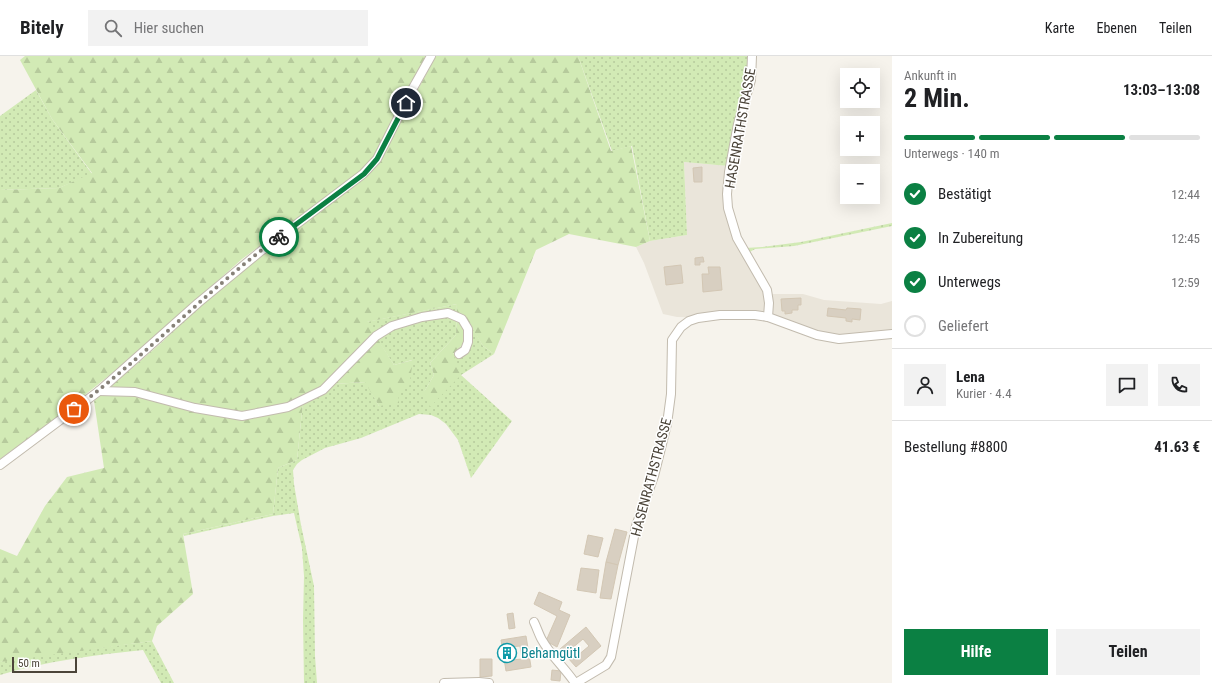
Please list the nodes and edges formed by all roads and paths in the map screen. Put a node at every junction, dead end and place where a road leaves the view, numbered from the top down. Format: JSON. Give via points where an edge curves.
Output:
{"nodes":[{"id":1,"x":431,"y":56,"type":"edge"},
{"id":2,"x":752,"y":56,"type":"edge"},
{"id":3,"x":768,"y":317,"type":"junction"},
{"id":4,"x":892,"y":334,"type":"edge"},
{"id":5,"x":459,"y":354,"type":"dead end"},
{"id":6,"x":99,"y":391,"type":"junction"},
{"id":7,"x":0,"y":465,"type":"edge"},
{"id":8,"x":534,"y":622,"type":"dead end"},
{"id":9,"x":444,"y":683,"type":"edge"},
{"id":10,"x":489,"y":683,"type":"edge"},
{"id":11,"x":576,"y":683,"type":"edge"}],
"edges":[{"from":1,"to":6,"type":"street","via":[[377,159],[364,174],[261,250]]},
{"from":2,"to":3,"type":"street","name":"HASENRATHSTRASSE","via":[[751,80],[738,124],[727,194],[728,208],[737,238],[767,290]]},
{"from":3,"to":4,"type":"street","via":[[817,335],[839,339]]},
{"from":3,"to":11,"type":"street","name":"HASENRATHSTRASSE","via":[[720,315],[698,318],[681,327],[672,340],[671,394],[667,424],[654,476],[636,526],[611,657],[606,665]]},
{"from":5,"to":6,"type":"street","via":[[465,350],[468,342],[468,329],[462,319],[448,313],[392,326],[376,336],[323,390],[288,407],[242,416],[195,408],[135,392]]},
{"from":6,"to":7,"type":"street"},
{"from":8,"to":11,"type":"street","name":"HASENRATHSTRASSE","via":[[544,644]]},
{"from":9,"to":10,"type":"street"}]}
